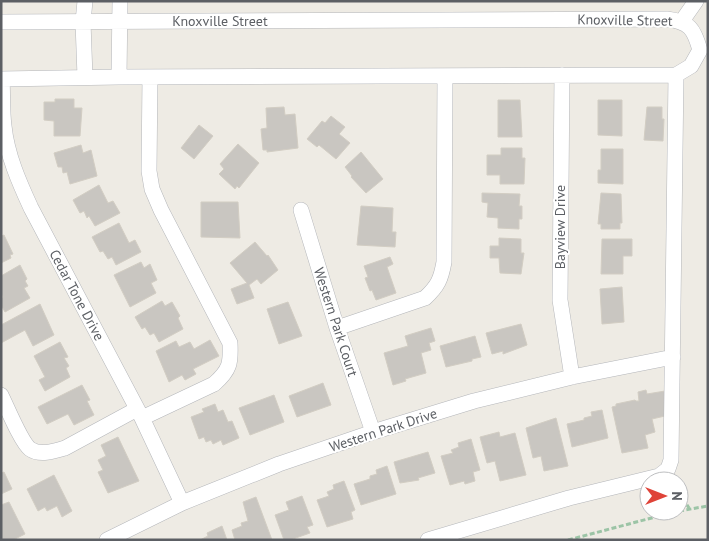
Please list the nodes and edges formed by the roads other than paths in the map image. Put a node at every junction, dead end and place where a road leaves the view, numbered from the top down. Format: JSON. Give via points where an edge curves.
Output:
{"nodes":[{"id":1,"x":85,"y":1,"type":"edge"},
{"id":2,"x":120,"y":1,"type":"edge"},
{"id":3,"x":696,"y":1,"type":"edge"},
{"id":4,"x":120,"y":21,"type":"junction"},
{"id":5,"x":682,"y":21,"type":"junction"},
{"id":6,"x":1,"y":22,"type":"edge"},
{"id":7,"x":83,"y":22,"type":"junction"},
{"id":8,"x":562,"y":75,"type":"junction"},
{"id":9,"x":676,"y":75,"type":"junction"},
{"id":10,"x":120,"y":76,"type":"junction"},
{"id":11,"x":150,"y":76,"type":"junction"},
{"id":12,"x":445,"y":76,"type":"junction"},
{"id":13,"x":84,"y":77,"type":"junction"},
{"id":14,"x":2,"y":78,"type":"edge"},
{"id":15,"x":300,"y":210,"type":"dead end"},
{"id":16,"x":337,"y":328,"type":"junction"},
{"id":17,"x":672,"y":357,"type":"junction"},
{"id":18,"x":572,"y":377,"type":"junction"},
{"id":19,"x":1,"y":395,"type":"edge"},
{"id":20,"x":139,"y":414,"type":"junction"},
{"id":21,"x":373,"y":432,"type":"junction"},
{"id":22,"x":182,"y":503,"type":"junction"},
{"id":23,"x":106,"y":540,"type":"edge"},
{"id":24,"x":428,"y":540,"type":"edge"}],
"edges":[{"from":1,"to":7,"type":"street"},
{"from":2,"to":4,"type":"street"},
{"from":3,"to":5,"type":"street"},
{"from":4,"to":5,"type":"street","name":"Knoxville Street"},
{"from":4,"to":7,"type":"street","name":"Knoxville Street"},
{"from":4,"to":10,"type":"street"},
{"from":5,"to":9,"type":"street","name":"Knoxville Street","via":[[695,32],[700,50],[691,66]]},
{"from":6,"to":7,"type":"street","name":"Knoxville Street"},
{"from":7,"to":13,"type":"street"},
{"from":8,"to":9,"type":"street"},
{"from":8,"to":12,"type":"street"},
{"from":8,"to":18,"type":"street","name":"Bayview Drive","via":[[560,300]]},
{"from":9,"to":17,"type":"street"},
{"from":10,"to":11,"type":"street"},
{"from":10,"to":13,"type":"street"},
{"from":11,"to":12,"type":"street"},
{"from":11,"to":20,"type":"street","via":[[149,171],[152,189],[230,343],[230,362],[224,375],[214,384]]},
{"from":12,"to":16,"type":"street","via":[[442,275],[436,288],[425,298]]},
{"from":13,"to":14,"type":"street"},
{"from":14,"to":20,"type":"street","name":"Cedar Tone Drive","via":[[4,126],[17,176]]},
{"from":15,"to":16,"type":"street","name":"Western Park Court"},
{"from":16,"to":21,"type":"street","name":"Western Park Court"},
{"from":17,"to":18,"type":"street","name":"Western Park Drive"},
{"from":17,"to":24,"type":"street","via":[[671,460],[668,469],[659,476],[569,498]]},
{"from":18,"to":21,"type":"street","name":"Western Park Drive","via":[[474,401]]},
{"from":19,"to":20,"type":"street","via":[[30,449],[41,452],[55,452]]},
{"from":20,"to":22,"type":"street","name":"Cedar Tone Drive"},
{"from":21,"to":22,"type":"street","name":"Western Park Drive","via":[[279,464]]},
{"from":22,"to":23,"type":"street","name":"Western Park Drive"}]}
